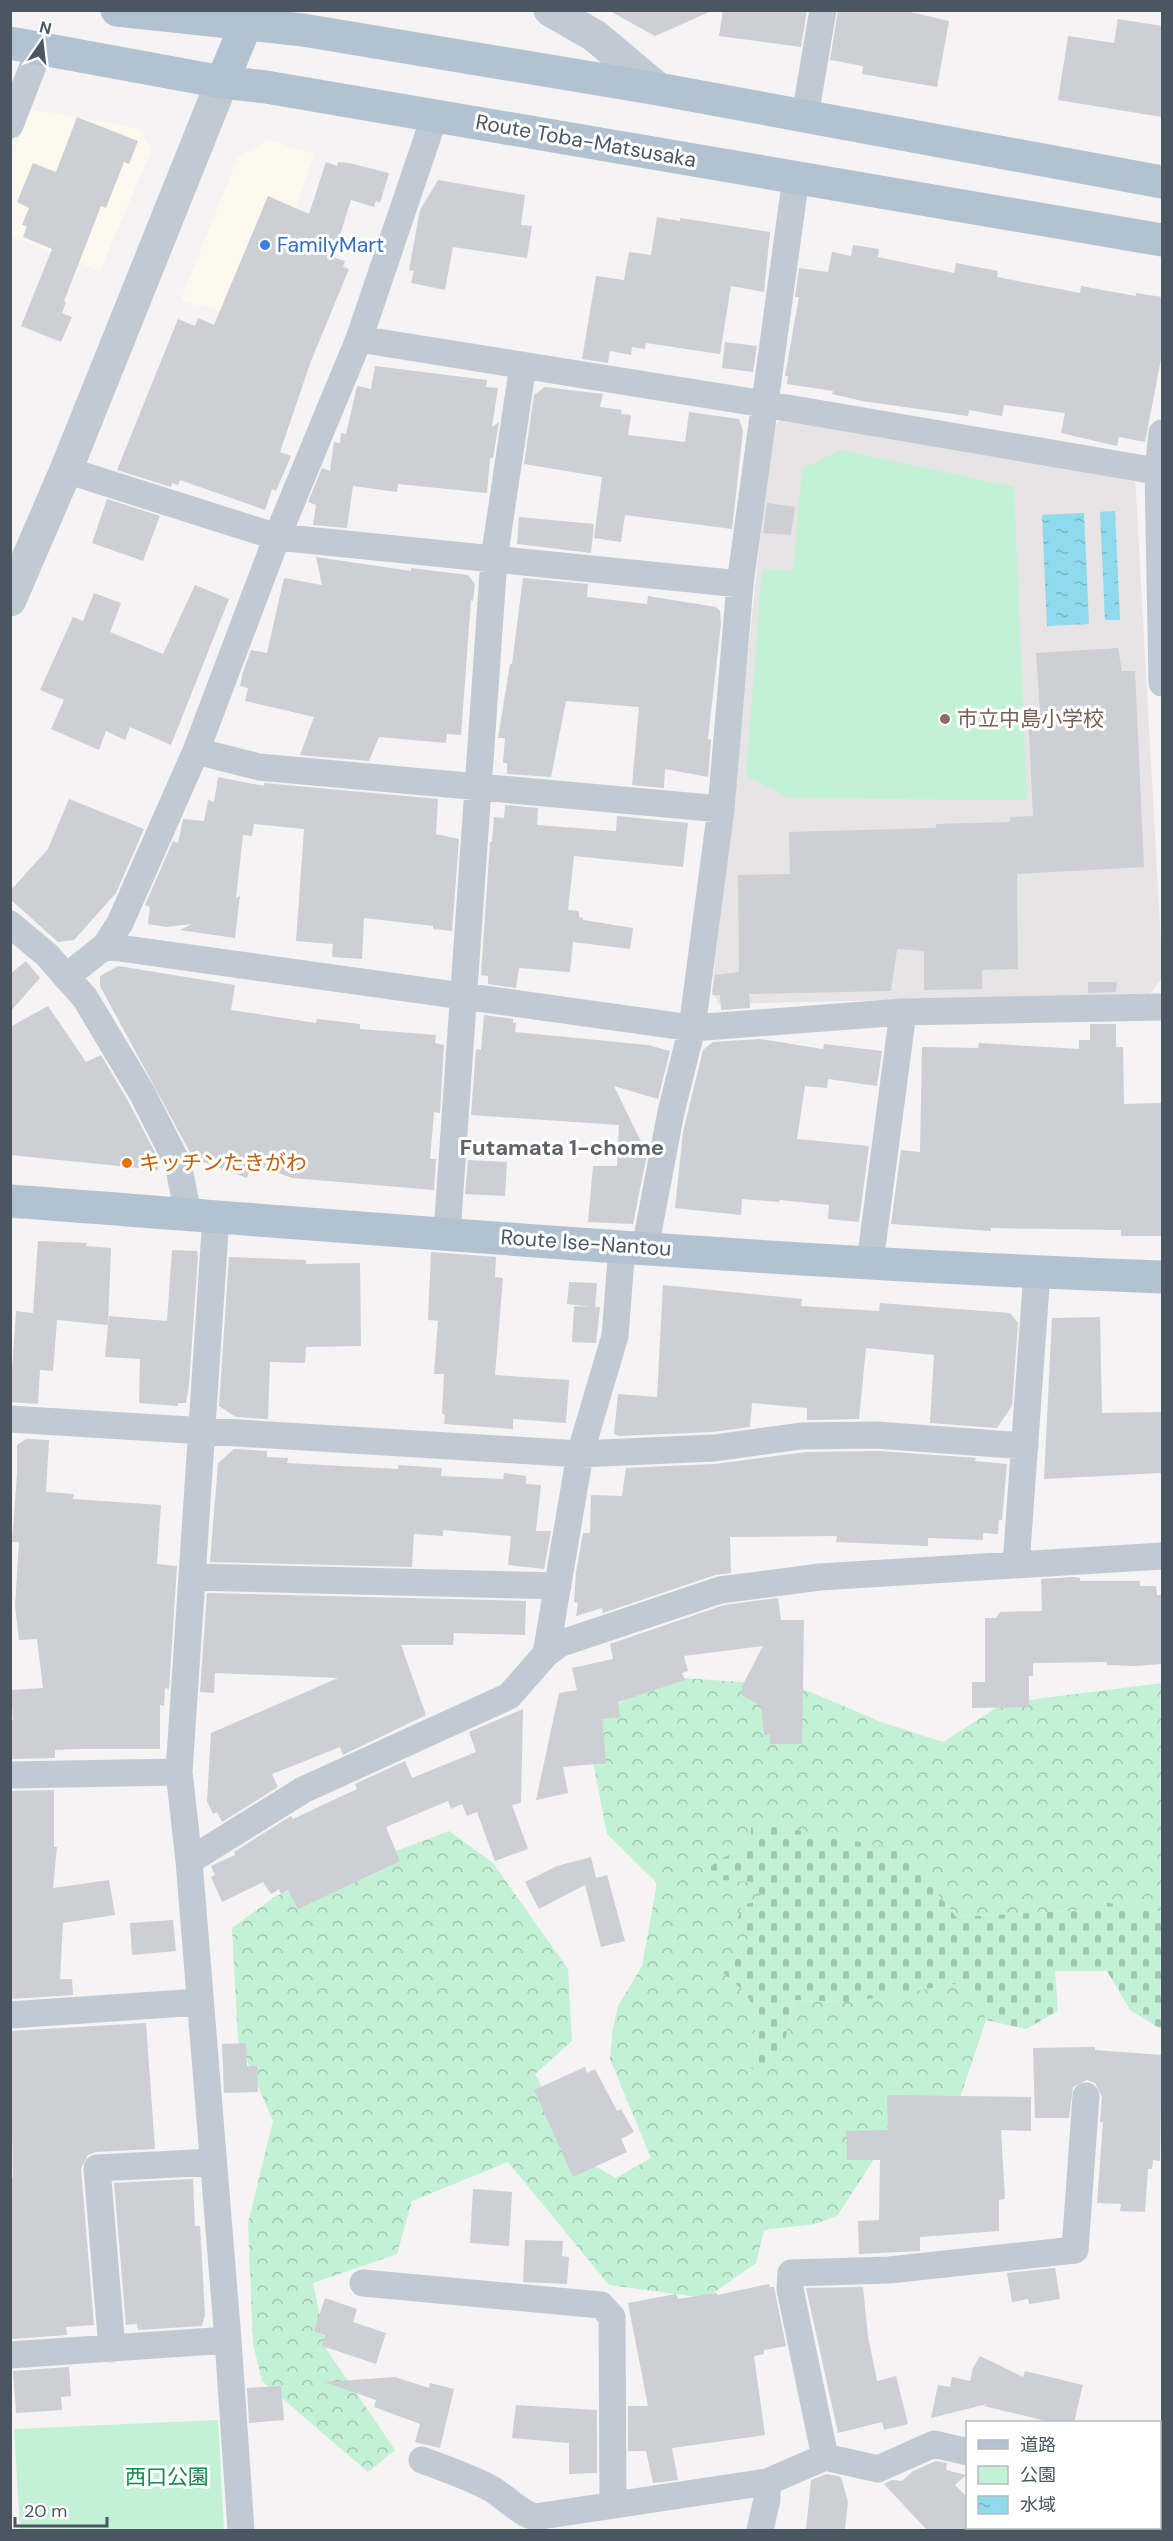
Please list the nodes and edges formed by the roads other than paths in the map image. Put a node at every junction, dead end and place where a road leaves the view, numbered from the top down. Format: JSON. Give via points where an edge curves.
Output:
{"nodes":[{"id":1,"x":117,"y":10,"type":"edge"},
{"id":2,"x":550,"y":10,"type":"edge"},
{"id":3,"x":823,"y":10,"type":"edge"},
{"id":4,"x":249,"y":17,"type":"edge"},
{"id":5,"x":25,"y":46,"type":"edge"},
{"id":6,"x":222,"y":82,"type":"junction"},
{"id":7,"x":658,"y":89,"type":"junction"},
{"id":8,"x":17,"y":95,"type":"edge"},
{"id":9,"x":435,"y":116,"type":"junction"},
{"id":10,"x":805,"y":116,"type":"junction"},
{"id":11,"x":10,"y":125,"type":"edge"},
{"id":12,"x":796,"y":177,"type":"junction"},
{"id":13,"x":1162,"y":182,"type":"edge"},
{"id":14,"x":1162,"y":240,"type":"edge"},
{"id":15,"x":359,"y":339,"type":"junction"},
{"id":16,"x":524,"y":365,"type":"junction"},
{"id":17,"x":764,"y":404,"type":"junction"},
{"id":18,"x":1162,"y":433,"type":"edge"},
{"id":19,"x":66,"y":470,"type":"junction"},
{"id":20,"x":1160,"y":472,"type":"edge"},
{"id":21,"x":277,"y":537,"type":"junction"},
{"id":22,"x":494,"y":559,"type":"junction"},
{"id":23,"x":740,"y":584,"type":"junction"},
{"id":24,"x":10,"y":600,"type":"edge"},
{"id":25,"x":1162,"y":683,"type":"edge"},
{"id":26,"x":196,"y":751,"type":"junction"},
{"id":27,"x":478,"y":787,"type":"junction"},
{"id":28,"x":721,"y":809,"type":"junction"},
{"id":29,"x":10,"y":924,"type":"edge"},
{"id":30,"x":105,"y":946,"type":"junction"},
{"id":31,"x":66,"y":977,"type":"junction"},
{"id":32,"x":463,"y":994,"type":"junction"},
{"id":33,"x":1162,"y":1007,"type":"edge"},
{"id":34,"x":903,"y":1012,"type":"junction"},
{"id":35,"x":692,"y":1028,"type":"junction"},
{"id":36,"x":10,"y":1201,"type":"edge"},
{"id":37,"x":202,"y":1215,"type":"junction"},
{"id":38,"x":447,"y":1233,"type":"junction"},
{"id":39,"x":633,"y":1247,"type":"junction"},
{"id":40,"x":870,"y":1262,"type":"junction"},
{"id":41,"x":1037,"y":1272,"type":"junction"},
{"id":42,"x":1162,"y":1277,"type":"edge"},
{"id":43,"x":10,"y":1419,"type":"edge"},
{"id":44,"x":202,"y":1432,"type":"junction"},
{"id":45,"x":1024,"y":1446,"type":"junction"},
{"id":46,"x":580,"y":1454,"type":"junction"},
{"id":47,"x":1162,"y":1556,"type":"edge"},
{"id":48,"x":1016,"y":1565,"type":"junction"},
{"id":49,"x":194,"y":1577,"type":"junction"},
{"id":50,"x":558,"y":1586,"type":"junction"},
{"id":51,"x":546,"y":1654,"type":"junction"},
{"id":52,"x":179,"y":1772,"type":"junction"},
{"id":53,"x":10,"y":1775,"type":"edge"},
{"id":54,"x":189,"y":1861,"type":"junction"},
{"id":55,"x":199,"y":2002,"type":"junction"},
{"id":56,"x":10,"y":2015,"type":"edge"},
{"id":57,"x":1086,"y":2096,"type":"dead end"},
{"id":58,"x":213,"y":2162,"type":"junction"},
{"id":59,"x":363,"y":2283,"type":"dead end"},
{"id":60,"x":228,"y":2340,"type":"junction"},
{"id":61,"x":112,"y":2349,"type":"junction"},
{"id":62,"x":10,"y":2355,"type":"edge"},
{"id":63,"x":966,"y":2452,"type":"edge"},
{"id":64,"x":825,"y":2457,"type":"junction"},
{"id":65,"x":422,"y":2460,"type":"dead end"},
{"id":66,"x":767,"y":2482,"type":"junction"},
{"id":67,"x":613,"y":2505,"type":"junction"},
{"id":68,"x":241,"y":2530,"type":"edge"},
{"id":69,"x":760,"y":2530,"type":"edge"}],
"edges":[{"from":1,"to":4,"type":"main road"},
{"from":2,"to":7,"type":"street","via":[[595,36]]},
{"from":3,"to":10,"type":"street"},
{"from":4,"to":6,"type":"main road"},
{"from":4,"to":7,"type":"main road","via":[[303,30]]},
{"from":5,"to":6,"type":"main road","name":"Route Toba-Matsusaka"},
{"from":5,"to":8,"type":"street"},
{"from":6,"to":9,"type":"main road","name":"Route Toba-Matsusaka"},
{"from":6,"to":19,"type":"street"},
{"from":7,"to":10,"type":"main road"},
{"from":8,"to":11,"type":"street"},
{"from":9,"to":12,"type":"main road","name":"Route Toba-Matsusaka"},
{"from":9,"to":15,"type":"street"},
{"from":10,"to":13,"type":"main road"},
{"from":12,"to":14,"type":"main road","name":"Route Toba-Matsusaka"},
{"from":12,"to":17,"type":"street"},
{"from":15,"to":16,"type":"street"},
{"from":15,"to":21,"type":"street"},
{"from":16,"to":17,"type":"street"},
{"from":16,"to":22,"type":"street"},
{"from":17,"to":20,"type":"street"},
{"from":17,"to":23,"type":"street"},
{"from":18,"to":20,"type":"street"},
{"from":19,"to":21,"type":"street"},
{"from":19,"to":24,"type":"street"},
{"from":20,"to":25,"type":"street"},
{"from":21,"to":22,"type":"street"},
{"from":21,"to":26,"type":"street"},
{"from":22,"to":23,"type":"street"},
{"from":22,"to":27,"type":"street"},
{"from":23,"to":28,"type":"street"},
{"from":26,"to":27,"type":"street","via":[[259,767]]},
{"from":26,"to":30,"type":"street","via":[[120,923]]},
{"from":27,"to":28,"type":"street"},
{"from":27,"to":32,"type":"street"},
{"from":28,"to":35,"type":"street"},
{"from":29,"to":31,"type":"street"},
{"from":30,"to":31,"type":"street"},
{"from":30,"to":32,"type":"street"},
{"from":31,"to":37,"type":"street","via":[[86,998],[142,1093]]},
{"from":32,"to":35,"type":"street"},
{"from":32,"to":38,"type":"street"},
{"from":33,"to":34,"type":"street"},
{"from":34,"to":35,"type":"street"},
{"from":34,"to":40,"type":"street"},
{"from":35,"to":39,"type":"street"},
{"from":36,"to":37,"type":"main road","name":"Route Ise-Nantou"},
{"from":37,"to":38,"type":"main road","name":"Route Ise-Nantou"},
{"from":37,"to":44,"type":"street"},
{"from":38,"to":39,"type":"main road","name":"Route Ise-Nantou"},
{"from":39,"to":40,"type":"main road","name":"Route Ise-Nantou"},
{"from":39,"to":46,"type":"street","via":[[615,1336]]},
{"from":40,"to":41,"type":"main road","name":"Route Ise-Nantou"},
{"from":41,"to":42,"type":"main road","name":"Route Ise-Nantou"},
{"from":41,"to":45,"type":"street"},
{"from":43,"to":44,"type":"street"},
{"from":44,"to":46,"type":"street"},
{"from":44,"to":49,"type":"street"},
{"from":45,"to":46,"type":"street","via":[[878,1435],[801,1436],[714,1448]]},
{"from":45,"to":48,"type":"street"},
{"from":46,"to":50,"type":"street"},
{"from":47,"to":48,"type":"street"},
{"from":48,"to":51,"type":"street","via":[[820,1577],[720,1590],[559,1644]]},
{"from":49,"to":50,"type":"street"},
{"from":49,"to":52,"type":"street"},
{"from":50,"to":51,"type":"street"},
{"from":51,"to":54,"type":"street","via":[[509,1696],[303,1790]]},
{"from":52,"to":53,"type":"street"},
{"from":52,"to":54,"type":"street"},
{"from":54,"to":55,"type":"street"},
{"from":55,"to":56,"type":"street"},
{"from":55,"to":58,"type":"street"},
{"from":57,"to":64,"type":"street","via":[[1075,2250],[889,2271],[791,2273],[790,2289]]},
{"from":58,"to":60,"type":"street"},
{"from":58,"to":61,"type":"street","via":[[97,2168]]},
{"from":59,"to":67,"type":"street","via":[[601,2305],[612,2317]]},
{"from":60,"to":61,"type":"street"},
{"from":60,"to":68,"type":"street"},
{"from":61,"to":62,"type":"street"},
{"from":63,"to":64,"type":"street","via":[[934,2444],[878,2469]]},
{"from":64,"to":66,"type":"street"},
{"from":65,"to":67,"type":"street","via":[[486,2486],[509,2499],[524,2515],[535,2517]]},
{"from":66,"to":67,"type":"street"},
{"from":66,"to":69,"type":"street"}]}
